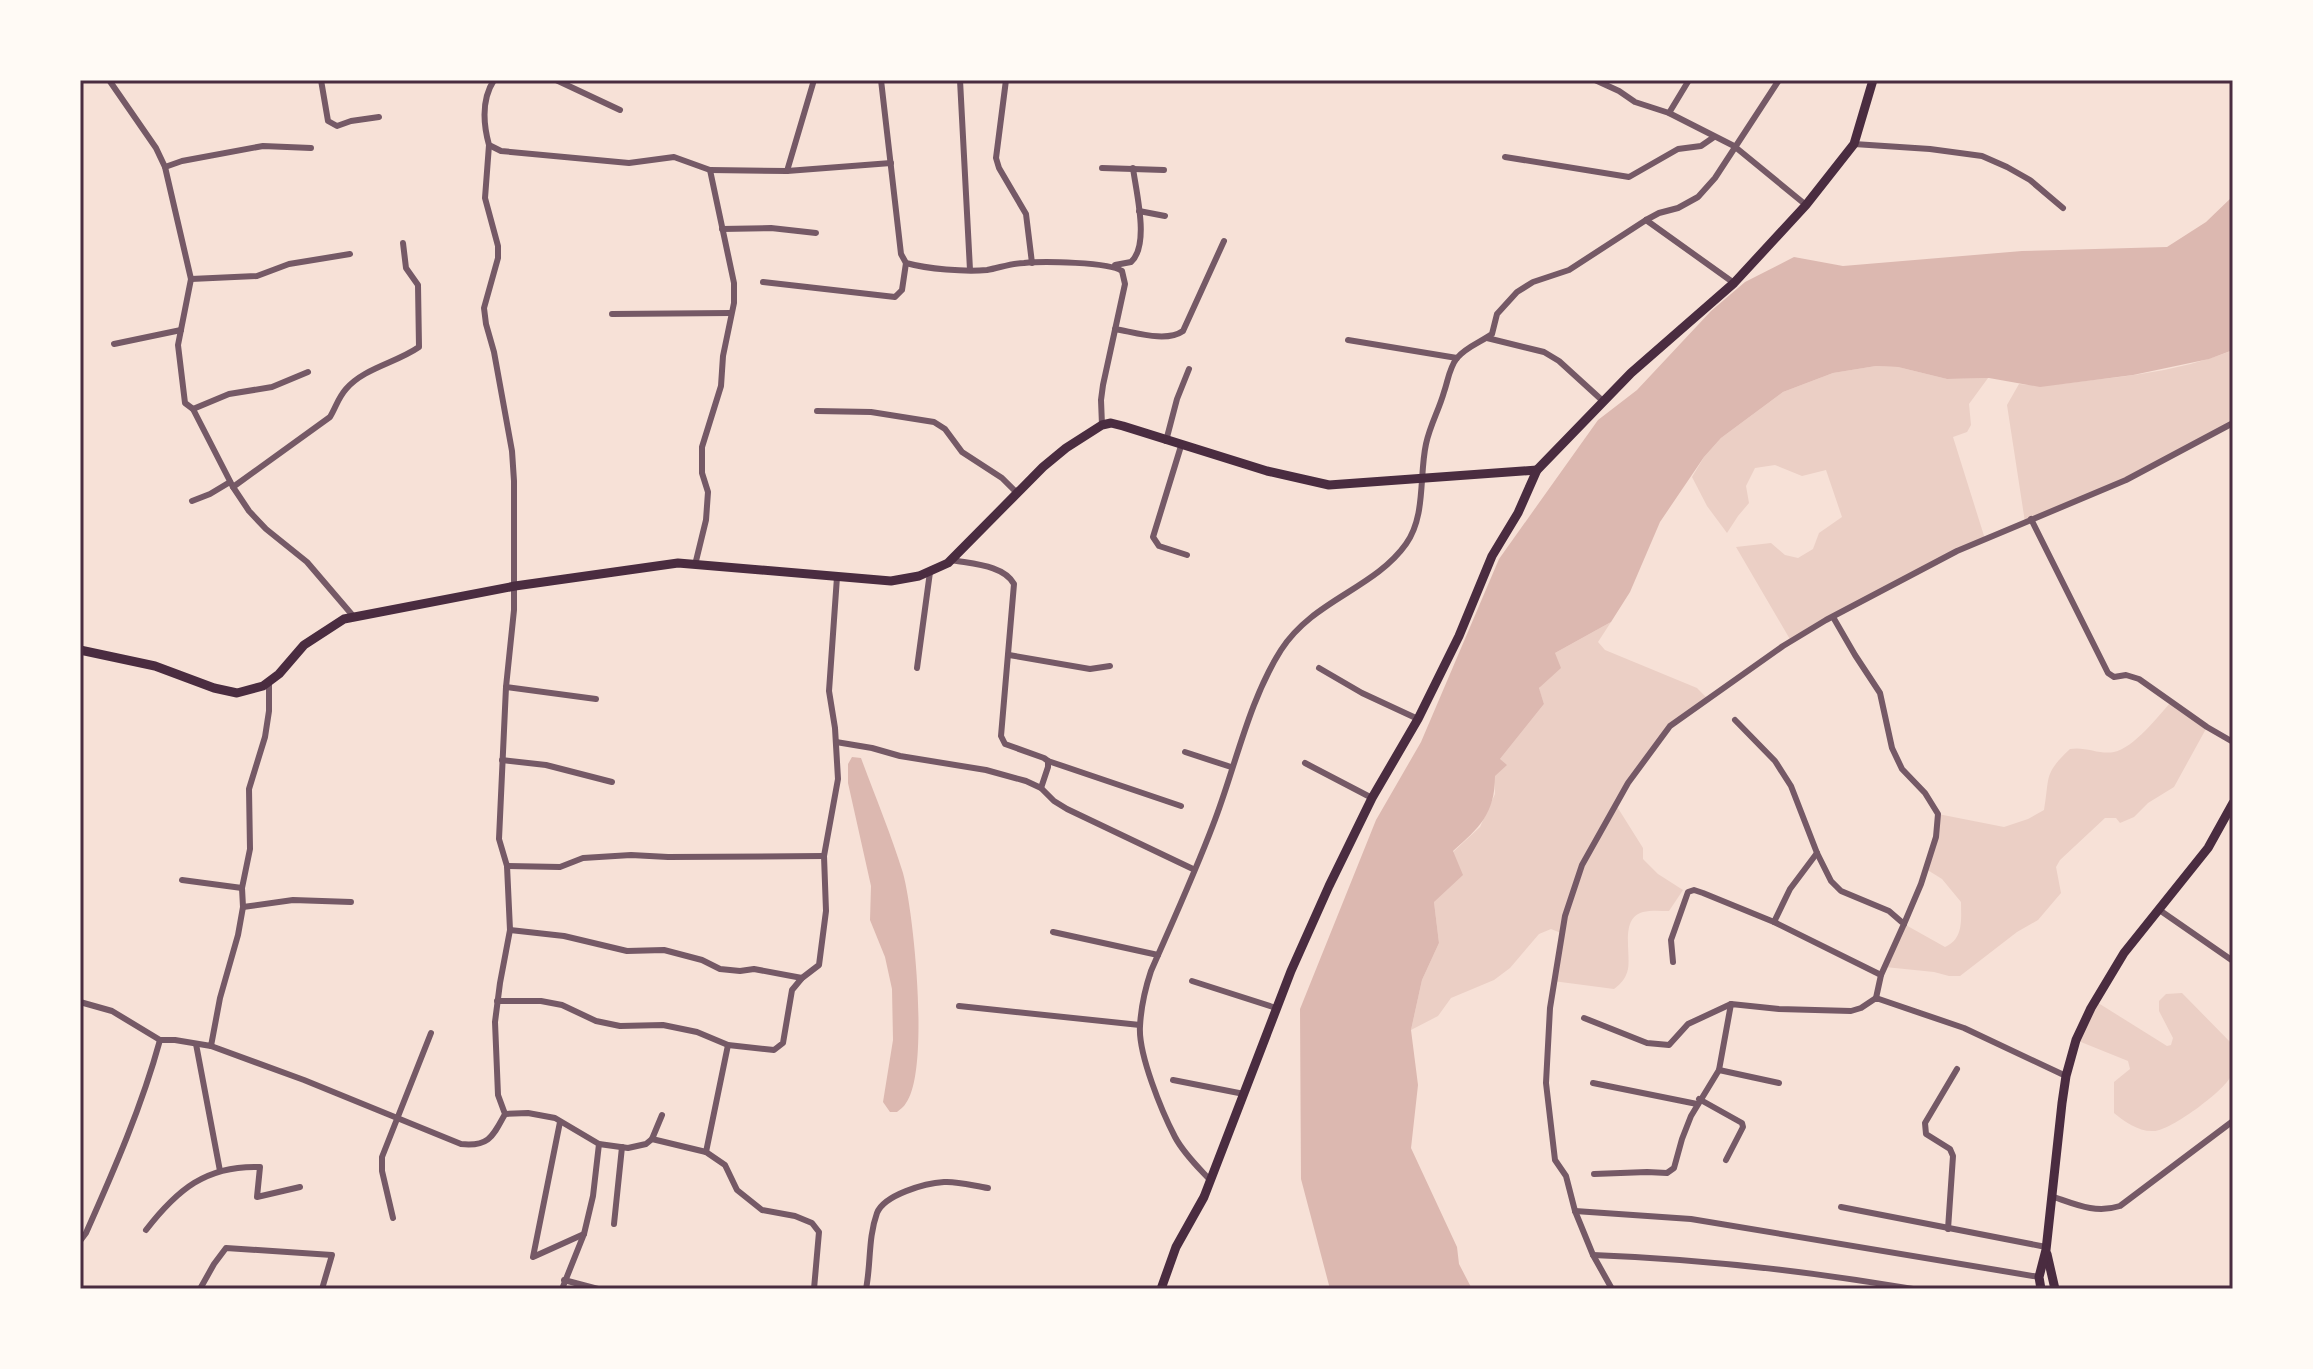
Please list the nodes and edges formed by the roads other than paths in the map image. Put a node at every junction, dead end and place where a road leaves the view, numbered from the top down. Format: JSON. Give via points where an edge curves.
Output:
{"nodes":[{"id":1,"x":109,"y":80,"type":"edge"},
{"id":2,"x":321,"y":80,"type":"edge"},
{"id":3,"x":494,"y":80,"type":"edge"},
{"id":4,"x":556,"y":80,"type":"edge"},
{"id":5,"x":814,"y":80,"type":"edge"},
{"id":6,"x":881,"y":80,"type":"edge"},
{"id":7,"x":960,"y":80,"type":"edge"},
{"id":8,"x":1006,"y":80,"type":"edge"},
{"id":9,"x":1595,"y":80,"type":"edge"},
{"id":10,"x":1624,"y":80,"type":"edge"},
{"id":11,"x":1689,"y":80,"type":"edge"},
{"id":12,"x":1779,"y":80,"type":"edge"},
{"id":13,"x":1873,"y":80,"type":"edge"},
{"id":14,"x":1619,"y":91,"type":"junction"},
{"id":15,"x":620,"y":110,"type":"dead end"},
{"id":16,"x":1669,"y":113,"type":"junction"},
{"id":17,"x":379,"y":117,"type":"dead end"},
{"id":18,"x":1714,"y":137,"type":"junction"},
{"id":19,"x":1854,"y":144,"type":"junction"},
{"id":20,"x":489,"y":145,"type":"junction"},
{"id":21,"x":1734,"y":146,"type":"junction"},
{"id":22,"x":311,"y":148,"type":"dead end"},
{"id":23,"x":1505,"y":157,"type":"dead end"},
{"id":24,"x":891,"y":163,"type":"junction"},
{"id":25,"x":165,"y":167,"type":"junction"},
{"id":26,"x":1102,"y":168,"type":"dead end"},
{"id":27,"x":1133,"y":168,"type":"junction"},
{"id":28,"x":710,"y":170,"type":"junction"},
{"id":29,"x":1164,"y":170,"type":"dead end"},
{"id":30,"x":787,"y":171,"type":"junction"},
{"id":31,"x":1806,"y":205,"type":"junction"},
{"id":32,"x":2063,"y":208,"type":"dead end"},
{"id":33,"x":1139,"y":211,"type":"junction"},
{"id":34,"x":1165,"y":216,"type":"dead end"},
{"id":35,"x":1646,"y":220,"type":"junction"},
{"id":36,"x":722,"y":229,"type":"junction"},
{"id":37,"x":816,"y":233,"type":"dead end"},
{"id":38,"x":1224,"y":241,"type":"dead end"},
{"id":39,"x":403,"y":243,"type":"dead end"},
{"id":40,"x":350,"y":254,"type":"dead end"},
{"id":41,"x":906,"y":263,"type":"junction"},
{"id":42,"x":1032,"y":263,"type":"junction"},
{"id":43,"x":1112,"y":266,"type":"junction"},
{"id":44,"x":970,"y":270,"type":"junction"},
{"id":45,"x":191,"y":279,"type":"junction"},
{"id":46,"x":763,"y":282,"type":"dead end"},
{"id":47,"x":1734,"y":283,"type":"junction"},
{"id":48,"x":731,"y":313,"type":"junction"},
{"id":49,"x":612,"y":314,"type":"dead end"},
{"id":50,"x":1115,"y":329,"type":"junction"},
{"id":51,"x":181,"y":330,"type":"junction"},
{"id":52,"x":1487,"y":338,"type":"junction"},
{"id":53,"x":1348,"y":340,"type":"dead end"},
{"id":54,"x":114,"y":344,"type":"dead end"},
{"id":55,"x":1457,"y":358,"type":"junction"},
{"id":56,"x":1189,"y":369,"type":"dead end"},
{"id":57,"x":308,"y":372,"type":"dead end"},
{"id":58,"x":1604,"y":402,"type":"junction"},
{"id":59,"x":193,"y":409,"type":"junction"},
{"id":60,"x":817,"y":411,"type":"dead end"},
{"id":61,"x":2233,"y":423,"type":"edge"},
{"id":62,"x":1102,"y":425,"type":"junction"},
{"id":63,"x":1166,"y":441,"type":"junction"},
{"id":64,"x":1181,"y":446,"type":"junction"},
{"id":65,"x":1537,"y":470,"type":"junction"},
{"id":66,"x":1422,"y":477,"type":"junction"},
{"id":67,"x":231,"y":485,"type":"junction"},
{"id":68,"x":1017,"y":493,"type":"junction"},
{"id":69,"x":192,"y":501,"type":"dead end"},
{"id":70,"x":2031,"y":519,"type":"junction"},
{"id":71,"x":1187,"y":555,"type":"dead end"},
{"id":72,"x":952,"y":560,"type":"junction"},
{"id":73,"x":695,"y":565,"type":"junction"},
{"id":74,"x":930,"y":572,"type":"junction"},
{"id":75,"x":837,"y":577,"type":"junction"},
{"id":76,"x":515,"y":586,"type":"junction"},
{"id":77,"x":354,"y":617,"type":"junction"},
{"id":78,"x":1833,"y":617,"type":"junction"},
{"id":79,"x":80,"y":650,"type":"edge"},
{"id":80,"x":1009,"y":655,"type":"junction"},
{"id":81,"x":1110,"y":666,"type":"dead end"},
{"id":82,"x":917,"y":668,"type":"dead end"},
{"id":83,"x":1319,"y":668,"type":"dead end"},
{"id":84,"x":269,"y":682,"type":"junction"},
{"id":85,"x":506,"y":687,"type":"junction"},
{"id":86,"x":596,"y":699,"type":"dead end"},
{"id":87,"x":1418,"y":719,"type":"junction"},
{"id":88,"x":1735,"y":720,"type":"dead end"},
{"id":89,"x":836,"y":742,"type":"junction"},
{"id":90,"x":2233,"y":742,"type":"edge"},
{"id":91,"x":1185,"y":752,"type":"dead end"},
{"id":92,"x":502,"y":760,"type":"junction"},
{"id":93,"x":1048,"y":761,"type":"junction"},
{"id":94,"x":1305,"y":763,"type":"dead end"},
{"id":95,"x":1231,"y":767,"type":"junction"},
{"id":96,"x":612,"y":782,"type":"dead end"},
{"id":97,"x":1041,"y":788,"type":"junction"},
{"id":98,"x":1372,"y":798,"type":"junction"},
{"id":99,"x":2233,"y":803,"type":"edge"},
{"id":100,"x":1181,"y":806,"type":"dead end"},
{"id":101,"x":2230,"y":817,"type":"edge"},
{"id":102,"x":1817,"y":853,"type":"junction"},
{"id":103,"x":824,"y":856,"type":"junction"},
{"id":104,"x":507,"y":866,"type":"junction"},
{"id":105,"x":1193,"y":869,"type":"junction"},
{"id":106,"x":182,"y":880,"type":"dead end"},
{"id":107,"x":242,"y":888,"type":"junction"},
{"id":108,"x":351,"y":902,"type":"dead end"},
{"id":109,"x":243,"y":907,"type":"junction"},
{"id":110,"x":2158,"y":909,"type":"junction"},
{"id":111,"x":1774,"y":922,"type":"junction"},
{"id":112,"x":1904,"y":924,"type":"junction"},
{"id":113,"x":510,"y":930,"type":"junction"},
{"id":114,"x":1053,"y":932,"type":"dead end"},
{"id":115,"x":1158,"y":955,"type":"junction"},
{"id":116,"x":2233,"y":961,"type":"edge"},
{"id":117,"x":1673,"y":962,"type":"dead end"},
{"id":118,"x":1881,"y":975,"type":"junction"},
{"id":119,"x":802,"y":978,"type":"junction"},
{"id":120,"x":1192,"y":981,"type":"dead end"},
{"id":121,"x":1876,"y":998,"type":"junction"},
{"id":122,"x":497,"y":1001,"type":"junction"},
{"id":123,"x":80,"y":1002,"type":"edge"},
{"id":124,"x":1731,"y":1004,"type":"junction"},
{"id":125,"x":959,"y":1006,"type":"dead end"},
{"id":126,"x":1276,"y":1008,"type":"junction"},
{"id":127,"x":1584,"y":1018,"type":"dead end"},
{"id":128,"x":1140,"y":1025,"type":"junction"},
{"id":129,"x":431,"y":1033,"type":"dead end"},
{"id":130,"x":160,"y":1040,"type":"junction"},
{"id":131,"x":196,"y":1044,"type":"junction"},
{"id":132,"x":728,"y":1045,"type":"junction"},
{"id":133,"x":211,"y":1046,"type":"junction"},
{"id":134,"x":1957,"y":1069,"type":"dead end"},
{"id":135,"x":1719,"y":1070,"type":"junction"},
{"id":136,"x":2066,"y":1076,"type":"junction"},
{"id":137,"x":1173,"y":1080,"type":"dead end"},
{"id":138,"x":1593,"y":1083,"type":"dead end"},
{"id":139,"x":1779,"y":1083,"type":"dead end"},
{"id":140,"x":1244,"y":1094,"type":"junction"},
{"id":141,"x":1698,"y":1102,"type":"junction"},
{"id":142,"x":505,"y":1114,"type":"junction"},
{"id":143,"x":662,"y":1115,"type":"dead end"},
{"id":144,"x":396,"y":1119,"type":"junction"},
{"id":145,"x":2233,"y":1121,"type":"edge"},
{"id":146,"x":560,"y":1122,"type":"junction"},
{"id":147,"x":652,"y":1139,"type":"junction"},
{"id":148,"x":599,"y":1144,"type":"junction"},
{"id":149,"x":622,"y":1147,"type":"junction"},
{"id":150,"x":706,"y":1152,"type":"junction"},
{"id":151,"x":1726,"y":1160,"type":"dead end"},
{"id":152,"x":220,"y":1171,"type":"junction"},
{"id":153,"x":1594,"y":1174,"type":"dead end"},
{"id":154,"x":1210,"y":1180,"type":"junction"},
{"id":155,"x":300,"y":1187,"type":"dead end"},
{"id":156,"x":988,"y":1188,"type":"dead end"},
{"id":157,"x":2051,"y":1196,"type":"junction"},
{"id":158,"x":1841,"y":1207,"type":"dead end"},
{"id":159,"x":1575,"y":1211,"type":"junction"},
{"id":160,"x":393,"y":1218,"type":"dead end"},
{"id":161,"x":614,"y":1224,"type":"dead end"},
{"id":162,"x":1948,"y":1229,"type":"junction"},
{"id":163,"x":146,"y":1230,"type":"dead end"},
{"id":164,"x":584,"y":1234,"type":"junction"},
{"id":165,"x":80,"y":1241,"type":"edge"},
{"id":166,"x":2046,"y":1249,"type":"junction"},
{"id":167,"x":1593,"y":1255,"type":"junction"},
{"id":168,"x":2039,"y":1277,"type":"junction"},
{"id":169,"x":564,"y":1280,"type":"junction"},
{"id":170,"x":200,"y":1289,"type":"edge"},
{"id":171,"x":322,"y":1289,"type":"edge"},
{"id":172,"x":562,"y":1289,"type":"edge"},
{"id":173,"x":598,"y":1289,"type":"edge"},
{"id":174,"x":814,"y":1289,"type":"edge"},
{"id":175,"x":866,"y":1289,"type":"edge"},
{"id":176,"x":1161,"y":1289,"type":"edge"},
{"id":177,"x":1612,"y":1289,"type":"edge"},
{"id":178,"x":1913,"y":1289,"type":"edge"},
{"id":179,"x":2041,"y":1289,"type":"edge"},
{"id":180,"x":2055,"y":1289,"type":"edge"}],
"edges":[{"from":1,"to":25,"type":"street"},
{"from":2,"to":17,"type":"street","via":[[328,121],[337,126]]},
{"from":3,"to":20,"type":"street","via":[[487,91],[483,124]]},
{"from":4,"to":15,"type":"street"},
{"from":5,"to":30,"type":"street"},
{"from":6,"to":24,"type":"street"},
{"from":7,"to":44,"type":"street"},
{"from":8,"to":42,"type":"street","via":[[996,158],[1026,214]]},
{"from":9,"to":14,"type":"street"},
{"from":10,"to":14,"type":"street"},
{"from":11,"to":16,"type":"street"},
{"from":12,"to":21,"type":"street"},
{"from":13,"to":19,"type":"main road"},
{"from":14,"to":16,"type":"street"},
{"from":16,"to":18,"type":"street"},
{"from":18,"to":21,"type":"street"},
{"from":18,"to":23,"type":"street","via":[[1701,146],[1678,149],[1629,177]]},
{"from":19,"to":31,"type":"main road"},
{"from":19,"to":32,"type":"street","via":[[1982,156],[2030,180]]},
{"from":20,"to":28,"type":"street","via":[[501,151],[629,163],[674,157]]},
{"from":20,"to":76,"type":"street","via":[[485,198],[498,258],[484,308],[512,451]]},
{"from":21,"to":31,"type":"street"},
{"from":21,"to":35,"type":"street","via":[[1698,197]]},
{"from":22,"to":25,"type":"street","via":[[263,146]]},
{"from":24,"to":30,"type":"street"},
{"from":24,"to":41,"type":"street"},
{"from":25,"to":45,"type":"street"},
{"from":26,"to":27,"type":"street"},
{"from":27,"to":29,"type":"street"},
{"from":27,"to":33,"type":"street"},
{"from":28,"to":30,"type":"street"},
{"from":28,"to":36,"type":"street"},
{"from":31,"to":47,"type":"main road"},
{"from":33,"to":34,"type":"street"},
{"from":33,"to":43,"type":"street","via":[[1139,251],[1124,265]]},
{"from":35,"to":47,"type":"street"},
{"from":35,"to":52,"type":"street","via":[[1569,270],[1517,292],[1497,314]]},
{"from":36,"to":37,"type":"street"},
{"from":36,"to":48,"type":"street","via":[[734,283]]},
{"from":38,"to":50,"type":"street","via":[[1183,331],[1169,336]]},
{"from":39,"to":67,"type":"street","via":[[406,268],[418,285],[419,347],[361,376],[336,402],[330,417]]},
{"from":40,"to":45,"type":"street","via":[[289,264],[257,276]]},
{"from":41,"to":44,"type":"street"},
{"from":41,"to":46,"type":"street","via":[[902,290],[895,297]]},
{"from":42,"to":43,"type":"street"},
{"from":42,"to":44,"type":"street"},
{"from":43,"to":50,"type":"street","via":[[1122,271],[1125,284]]},
{"from":45,"to":51,"type":"street"},
{"from":47,"to":58,"type":"main road"},
{"from":48,"to":49,"type":"street"},
{"from":48,"to":73,"type":"street","via":[[721,386],[702,447],[708,492]]},
{"from":50,"to":62,"type":"street","via":[[1101,400]]},
{"from":51,"to":54,"type":"street"},
{"from":51,"to":59,"type":"street","via":[[185,403]]},
{"from":52,"to":55,"type":"street"},
{"from":52,"to":58,"type":"street","via":[[1544,352]]},
{"from":53,"to":55,"type":"street"},
{"from":55,"to":66,"type":"street","via":[[1431,422]]},
{"from":56,"to":63,"type":"street"},
{"from":57,"to":59,"type":"street"},
{"from":58,"to":65,"type":"main road"},
{"from":59,"to":67,"type":"street"},
{"from":60,"to":68,"type":"street","via":[[871,412],[934,422],[962,452]]},
{"from":61,"to":70,"type":"street","via":[[2126,480]]},
{"from":62,"to":63,"type":"main road","via":[[1117,424]]},
{"from":62,"to":68,"type":"main road","via":[[1066,448]]},
{"from":63,"to":64,"type":"main road"},
{"from":64,"to":66,"type":"main road","via":[[1329,485]]},
{"from":64,"to":71,"type":"street","via":[[1153,537],[1159,546]]},
{"from":65,"to":66,"type":"main road"},
{"from":65,"to":87,"type":"main road"},
{"from":66,"to":95,"type":"street","via":[[1418,515],[1407,544],[1385,566],[1315,612],[1289,640],[1271,669]]},
{"from":67,"to":69,"type":"street"},
{"from":67,"to":77,"type":"street","via":[[266,529],[307,562]]},
{"from":68,"to":72,"type":"main road"},
{"from":70,"to":78,"type":"street","via":[[1957,551]]},
{"from":70,"to":90,"type":"street","via":[[2108,673],[2139,679]]},
{"from":72,"to":74,"type":"main road"},
{"from":72,"to":80,"type":"street","via":[[1010,577],[1015,591]]},
{"from":73,"to":75,"type":"main road"},
{"from":73,"to":76,"type":"main road","via":[[664,564]]},
{"from":74,"to":75,"type":"main road","via":[[891,581]]},
{"from":74,"to":82,"type":"street"},
{"from":75,"to":89,"type":"street","via":[[829,691]]},
{"from":76,"to":77,"type":"main road"},
{"from":76,"to":85,"type":"street"},
{"from":77,"to":84,"type":"main road","via":[[304,645]]},
{"from":78,"to":112,"type":"street","via":[[1880,693],[1902,769],[1938,814],[1936,837]]},
{"from":78,"to":159,"type":"street","via":[[1670,726],[1628,783],[1582,865],[1565,916],[1553,981],[1546,1083],[1555,1160],[1566,1176]]},
{"from":79,"to":84,"type":"main road","via":[[155,666],[237,693]]},
{"from":80,"to":81,"type":"street","via":[[1090,669]]},
{"from":80,"to":93,"type":"street","via":[[1002,741]]},
{"from":83,"to":87,"type":"street"},
{"from":84,"to":107,"type":"street","via":[[265,737],[249,789],[250,849]]},
{"from":85,"to":86,"type":"street"},
{"from":85,"to":92,"type":"street"},
{"from":87,"to":98,"type":"main road"},
{"from":88,"to":102,"type":"street","via":[[1791,786]]},
{"from":89,"to":97,"type":"street","via":[[986,770]]},
{"from":89,"to":103,"type":"street","via":[[838,779]]},
{"from":91,"to":95,"type":"street"},
{"from":92,"to":96,"type":"street"},
{"from":92,"to":104,"type":"street","via":[[499,839]]},
{"from":93,"to":97,"type":"street"},
{"from":93,"to":100,"type":"street"},
{"from":94,"to":98,"type":"street"},
{"from":95,"to":105,"type":"street"},
{"from":97,"to":105,"type":"street","via":[[1067,809]]},
{"from":98,"to":126,"type":"main road"},
{"from":99,"to":101,"type":"main road"},
{"from":101,"to":110,"type":"main road"},
{"from":102,"to":111,"type":"street"},
{"from":102,"to":112,"type":"street","via":[[1841,891],[1889,911]]},
{"from":103,"to":104,"type":"street","via":[[631,855],[583,858],[560,867]]},
{"from":103,"to":119,"type":"street","via":[[826,911],[819,965]]},
{"from":104,"to":113,"type":"street"},
{"from":105,"to":115,"type":"street"},
{"from":106,"to":107,"type":"street"},
{"from":107,"to":109,"type":"street"},
{"from":108,"to":109,"type":"street","via":[[293,900]]},
{"from":109,"to":133,"type":"street"},
{"from":110,"to":116,"type":"street"},
{"from":110,"to":136,"type":"main road","via":[[2091,1008]]},
{"from":111,"to":117,"type":"street","via":[[1688,892],[1671,940]]},
{"from":111,"to":118,"type":"street"},
{"from":112,"to":118,"type":"street"},
{"from":113,"to":119,"type":"street","via":[[627,951],[664,950],[720,969]]},
{"from":113,"to":122,"type":"street"},
{"from":114,"to":115,"type":"street"},
{"from":115,"to":128,"type":"street"},
{"from":118,"to":121,"type":"street"},
{"from":119,"to":132,"type":"street","via":[[792,990],[779,1048]]},
{"from":120,"to":126,"type":"street"},
{"from":121,"to":124,"type":"street","via":[[1851,1011]]},
{"from":121,"to":136,"type":"street","via":[[1964,1028]]},
{"from":122,"to":132,"type":"street","via":[[562,1005],[596,1021],[663,1025]]},
{"from":122,"to":142,"type":"street","via":[[498,1095]]},
{"from":123,"to":130,"type":"street","via":[[112,1011]]},
{"from":124,"to":127,"type":"street","via":[[1688,1024],[1669,1045],[1647,1043]]},
{"from":124,"to":135,"type":"street"},
{"from":125,"to":128,"type":"street"},
{"from":126,"to":140,"type":"main road"},
{"from":128,"to":154,"type":"street","via":[[1149,1075],[1175,1137]]},
{"from":129,"to":144,"type":"street"},
{"from":130,"to":131,"type":"street"},
{"from":130,"to":165,"type":"street","via":[[120,1157]]},
{"from":131,"to":133,"type":"street"},
{"from":131,"to":152,"type":"street"},
{"from":132,"to":150,"type":"street"},
{"from":133,"to":144,"type":"street"},
{"from":134,"to":162,"type":"street","via":[[1924,1129],[1952,1151]]},
{"from":135,"to":139,"type":"street"},
{"from":135,"to":141,"type":"street"},
{"from":136,"to":157,"type":"main road"},
{"from":137,"to":140,"type":"street"},
{"from":138,"to":141,"type":"street"},
{"from":140,"to":154,"type":"main road"},
{"from":141,"to":151,"type":"street","via":[[1742,1123]]},
{"from":141,"to":153,"type":"street","via":[[1674,1168],[1667,1173]]},
{"from":142,"to":144,"type":"street","via":[[478,1146]]},
{"from":142,"to":146,"type":"street","via":[[528,1113]]},
{"from":143,"to":147,"type":"street"},
{"from":144,"to":160,"type":"street","via":[[382,1157]]},
{"from":145,"to":157,"type":"street","via":[[2120,1206],[2090,1209]]},
{"from":146,"to":148,"type":"street"},
{"from":146,"to":164,"type":"street","via":[[533,1257]]},
{"from":147,"to":149,"type":"street"},
{"from":147,"to":150,"type":"street"},
{"from":148,"to":149,"type":"street"},
{"from":148,"to":164,"type":"street"},
{"from":149,"to":161,"type":"street"},
{"from":150,"to":174,"type":"street","via":[[725,1165],[737,1190],[762,1210],[812,1223],[819,1232]]},
{"from":152,"to":155,"type":"street","via":[[260,1167],[257,1197]]},
{"from":152,"to":163,"type":"street","via":[[181,1191]]},
{"from":154,"to":176,"type":"main road"},
{"from":156,"to":175,"type":"street","via":[[945,1181],[884,1203],[871,1237]]},
{"from":157,"to":166,"type":"main road"},
{"from":158,"to":162,"type":"street"},
{"from":159,"to":167,"type":"street"},
{"from":159,"to":168,"type":"street","via":[[1691,1219]]},
{"from":162,"to":166,"type":"street"},
{"from":164,"to":169,"type":"street"},
{"from":166,"to":168,"type":"main road"},
{"from":166,"to":180,"type":"main road"},
{"from":167,"to":177,"type":"street"},
{"from":167,"to":178,"type":"street","via":[[1669,1259]]},
{"from":168,"to":179,"type":"main road"},
{"from":169,"to":172,"type":"street"},
{"from":169,"to":173,"type":"street"},
{"from":170,"to":171,"type":"street","via":[[226,1248],[332,1255]]}]}
